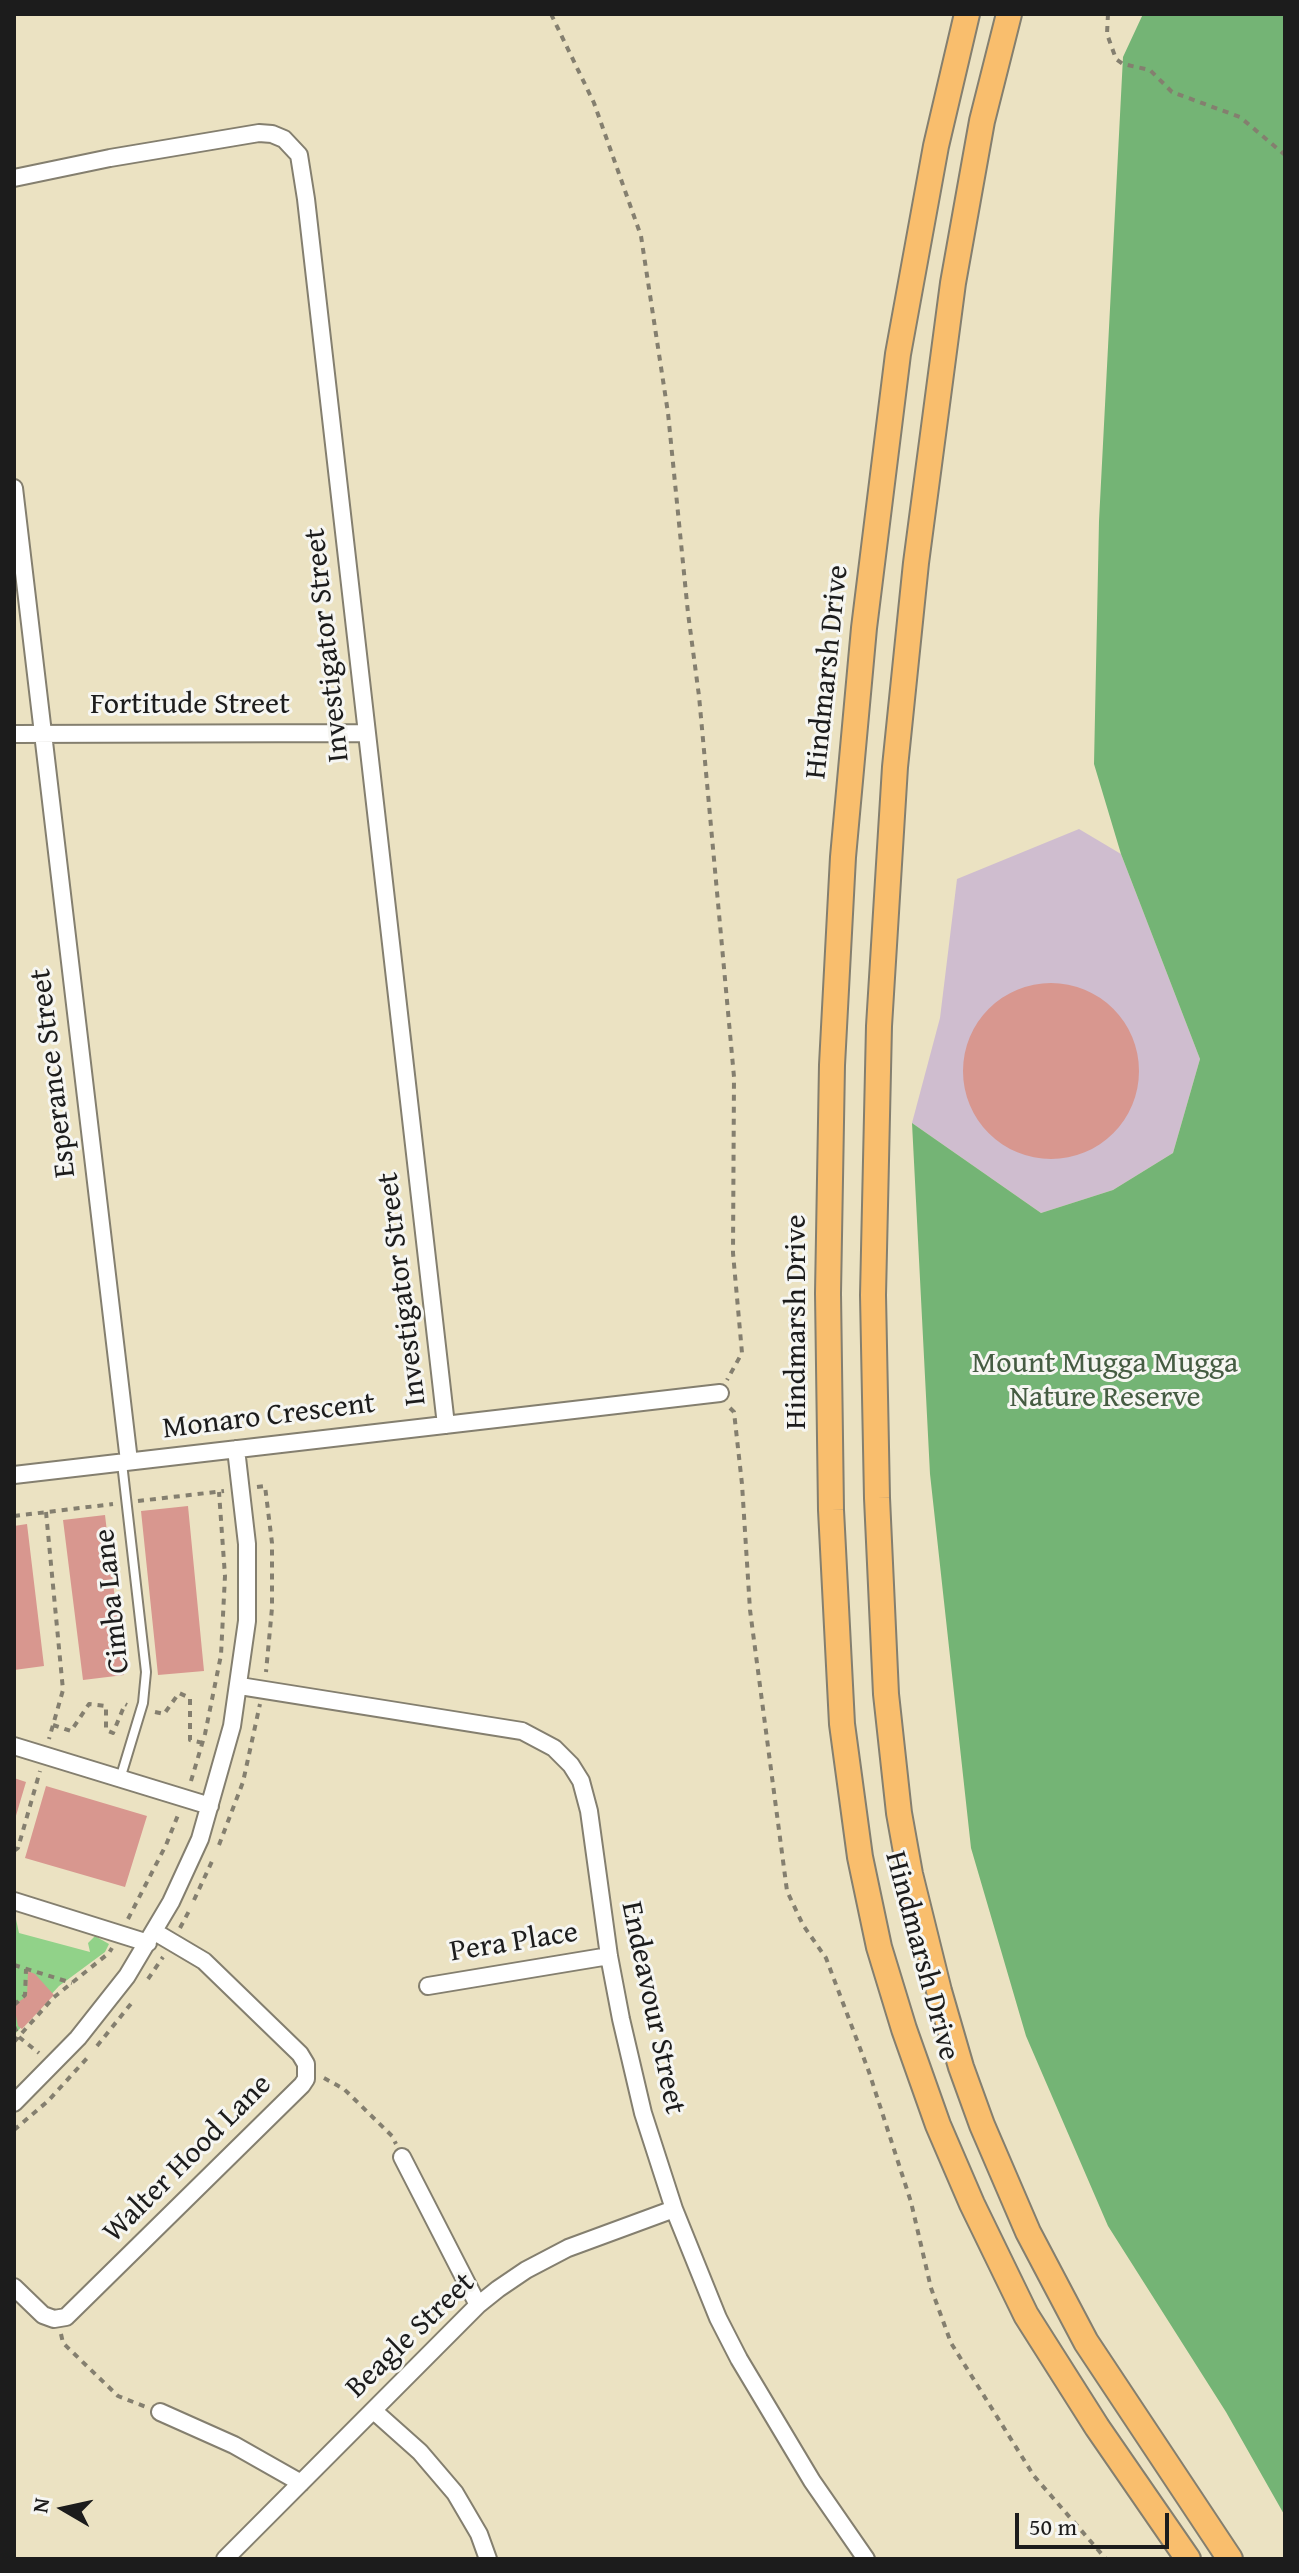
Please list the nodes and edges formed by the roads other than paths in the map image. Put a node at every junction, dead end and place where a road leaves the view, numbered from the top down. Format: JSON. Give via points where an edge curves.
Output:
{"nodes":[{"id":1,"x":967,"y":14,"type":"edge"},
{"id":2,"x":1009,"y":14,"type":"edge"},
{"id":3,"x":14,"y":178,"type":"edge"},
{"id":4,"x":14,"y":488,"type":"edge"},
{"id":5,"x":366,"y":733,"type":"junction"},
{"id":6,"x":14,"y":734,"type":"edge"},
{"id":7,"x":42,"y":734,"type":"junction"},
{"id":8,"x":720,"y":1393,"type":"road end"},
{"id":9,"x":446,"y":1425,"type":"junction"},
{"id":10,"x":236,"y":1449,"type":"junction"},
{"id":11,"x":126,"y":1462,"type":"junction"},
{"id":12,"x":14,"y":1475,"type":"edge"},
{"id":13,"x":240,"y":1686,"type":"junction"},
{"id":14,"x":14,"y":1746,"type":"edge"},
{"id":15,"x":120,"y":1779,"type":"junction"},
{"id":16,"x":210,"y":1806,"type":"junction"},
{"id":17,"x":14,"y":1901,"type":"edge"},
{"id":18,"x":152,"y":1937,"type":"junction"},
{"id":19,"x":609,"y":1956,"type":"junction"},
{"id":20,"x":428,"y":1986,"type":"dead end"},
{"id":21,"x":14,"y":2103,"type":"edge"},
{"id":22,"x":402,"y":2157,"type":"dead end"},
{"id":23,"x":674,"y":2209,"type":"junction"},
{"id":24,"x":14,"y":2287,"type":"edge"},
{"id":25,"x":478,"y":2305,"type":"junction"},
{"id":26,"x":374,"y":2411,"type":"junction"},
{"id":27,"x":160,"y":2412,"type":"dead end"},
{"id":28,"x":301,"y":2483,"type":"junction"},
{"id":29,"x":225,"y":2559,"type":"edge"},
{"id":30,"x":488,"y":2559,"type":"edge"},
{"id":31,"x":866,"y":2559,"type":"edge"},
{"id":32,"x":1188,"y":2559,"type":"edge"},
{"id":33,"x":1230,"y":2559,"type":"edge"}],
"edges":[{"from":1,"to":32,"type":"main road","name":"Hindmarsh Drive","via":[[936,146],[898,354],[870,572],[843,857],[828,1278],[831,1510],[842,1724],[876,1934],[938,2125],[1026,2315]]},
{"from":2,"to":33,"type":"main road","name":"Hindmarsh Drive","via":[[967,194],[942,361],[902,698],[884,927],[873,1295],[888,1724],[899,1813],[924,1935],[961,2067],[1007,2186],[1086,2342]]},
{"from":3,"to":5,"type":"street","name":"Investigator Street","via":[[259,133],[284,139],[299,155]]},
{"from":4,"to":7,"type":"street","name":"Esperance Street"},
{"from":5,"to":7,"type":"street","name":"Fortitude Street"},
{"from":5,"to":9,"type":"street","name":"Investigator Street"},
{"from":6,"to":7,"type":"street","name":"Fortitude Street"},
{"from":7,"to":11,"type":"street","name":"Esperance Street"},
{"from":8,"to":9,"type":"street","name":"Monaro Crescent"},
{"from":9,"to":10,"type":"street","name":"Monaro Crescent"},
{"from":10,"to":11,"type":"street","name":"Monaro Crescent"},
{"from":10,"to":13,"type":"street","via":[[247,1544]]},
{"from":11,"to":12,"type":"street","name":"Monaro Crescent"},
{"from":11,"to":15,"type":"lane","name":"Cimba Lane","via":[[146,1672],[143,1703]]},
{"from":13,"to":16,"type":"street"},
{"from":13,"to":19,"type":"street","name":"Endeavour Street","via":[[522,1731],[554,1748],[576,1773],[586,1798]]},
{"from":14,"to":15,"type":"street"},
{"from":15,"to":16,"type":"street"},
{"from":16,"to":18,"type":"street","via":[[187,1871]]},
{"from":17,"to":18,"type":"street"},
{"from":18,"to":21,"type":"street","via":[[103,2008]]},
{"from":18,"to":24,"type":"street","name":"Walter Hood Lane","via":[[204,1961],[300,2054],[306,2079],[66,2317],[43,2315]]},
{"from":19,"to":20,"type":"street","name":"Pera Place"},
{"from":19,"to":23,"type":"street","name":"Endeavour Street","via":[[643,2113]]},
{"from":22,"to":25,"type":"street"},
{"from":23,"to":25,"type":"street","name":"Beagle Street","via":[[547,2258]]},
{"from":23,"to":31,"type":"street","name":"Endeavour Street","via":[[739,2359]]},
{"from":25,"to":26,"type":"street","name":"Beagle Street"},
{"from":26,"to":28,"type":"street","name":"Beagle Street"},
{"from":26,"to":30,"type":"street","via":[[455,2493]]},
{"from":27,"to":28,"type":"street"},
{"from":28,"to":29,"type":"street","name":"Beagle Street"}]}
